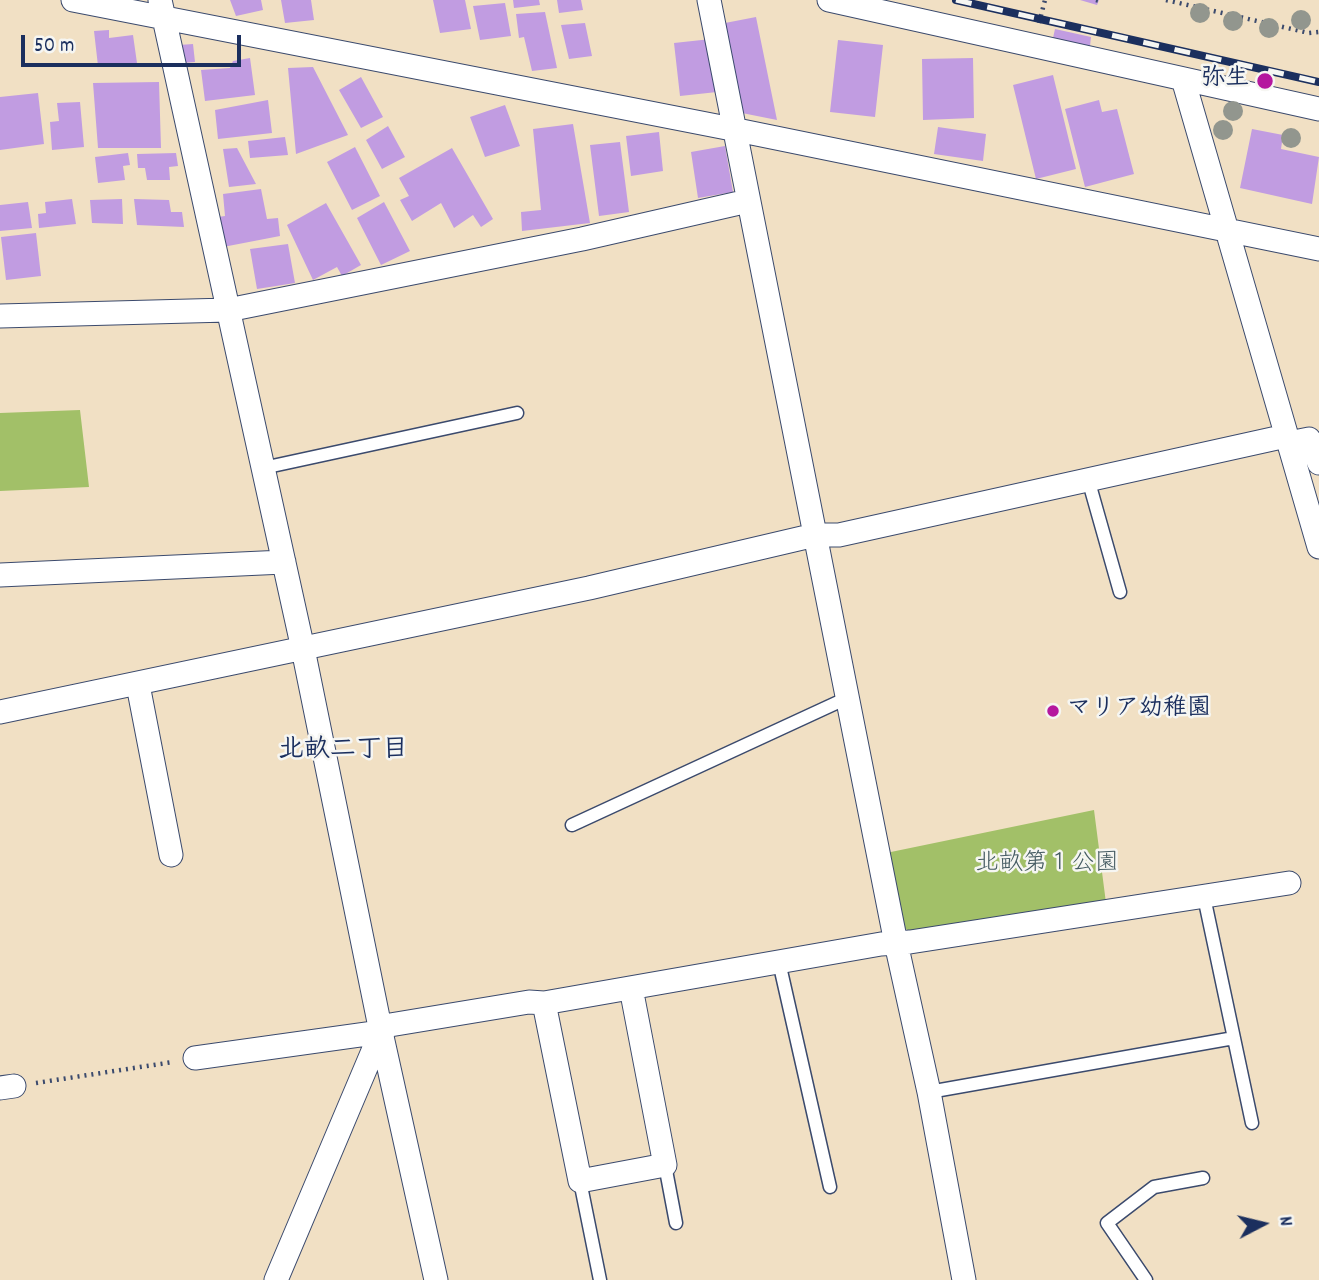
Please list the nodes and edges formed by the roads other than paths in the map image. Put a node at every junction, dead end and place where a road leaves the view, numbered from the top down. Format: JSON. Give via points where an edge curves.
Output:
{"nodes":[{"id":1,"x":73,"y":0,"type":"edge"},
{"id":2,"x":709,"y":0,"type":"edge"},
{"id":3,"x":829,"y":0,"type":"edge"},
{"id":4,"x":162,"y":9,"type":"edge"},
{"id":5,"x":1183,"y":79,"type":"junction"},
{"id":6,"x":1319,"y":108,"type":"edge"},
{"id":7,"x":737,"y":130,"type":"junction"},
{"id":8,"x":748,"y":201,"type":"junction"},
{"id":9,"x":1226,"y":230,"type":"junction"},
{"id":10,"x":1319,"y":249,"type":"edge"},
{"id":11,"x":228,"y":310,"type":"junction"},
{"id":12,"x":0,"y":316,"type":"edge"},
{"id":13,"x":517,"y":413,"type":"dead end"},
{"id":14,"x":1287,"y":439,"type":"junction"},
{"id":15,"x":1319,"y":463,"type":"edge"},
{"id":16,"x":263,"y":468,"type":"junction"},
{"id":17,"x":1088,"y":479,"type":"junction"},
{"id":18,"x":815,"y":535,"type":"junction"},
{"id":19,"x":1319,"y":547,"type":"edge"},
{"id":20,"x":284,"y":562,"type":"junction"},
{"id":21,"x":0,"y":575,"type":"edge"},
{"id":22,"x":1120,"y":592,"type":"dead end"},
{"id":23,"x":303,"y":649,"type":"junction"},
{"id":24,"x":138,"y":685,"type":"junction"},
{"id":25,"x":847,"y":698,"type":"junction"},
{"id":26,"x":0,"y":712,"type":"edge"},
{"id":27,"x":572,"y":825,"type":"dead end"},
{"id":28,"x":171,"y":855,"type":"dead end"},
{"id":29,"x":1289,"y":883,"type":"dead end"},
{"id":30,"x":1204,"y":897,"type":"junction"},
{"id":31,"x":896,"y":943,"type":"junction"},
{"id":32,"x":779,"y":962,"type":"junction"},
{"id":33,"x":631,"y":988,"type":"junction"},
{"id":34,"x":544,"y":1003,"type":"junction"},
{"id":35,"x":381,"y":1031,"type":"junction"},
{"id":36,"x":1234,"y":1038,"type":"junction"},
{"id":37,"x":195,"y":1058,"type":"road end"},
{"id":38,"x":929,"y":1092,"type":"junction"},
{"id":39,"x":1252,"y":1123,"type":"dead end"},
{"id":40,"x":665,"y":1165,"type":"junction"},
{"id":41,"x":1203,"y":1178,"type":"dead end"},
{"id":42,"x":580,"y":1181,"type":"junction"},
{"id":43,"x":830,"y":1187,"type":"dead end"},
{"id":44,"x":676,"y":1223,"type":"dead end"},
{"id":45,"x":276,"y":1280,"type":"edge"},
{"id":46,"x":436,"y":1280,"type":"edge"},
{"id":47,"x":600,"y":1280,"type":"edge"},
{"id":48,"x":964,"y":1280,"type":"edge"},
{"id":49,"x":1146,"y":1280,"type":"edge"}],
"edges":[{"from":1,"to":4,"type":"street"},
{"from":2,"to":7,"type":"street"},
{"from":3,"to":5,"type":"street"},
{"from":4,"to":7,"type":"street"},
{"from":4,"to":11,"type":"street"},
{"from":5,"to":6,"type":"street"},
{"from":5,"to":9,"type":"street"},
{"from":7,"to":8,"type":"street"},
{"from":7,"to":9,"type":"street"},
{"from":8,"to":11,"type":"street"},
{"from":8,"to":18,"type":"street"},
{"from":9,"to":10,"type":"street"},
{"from":9,"to":14,"type":"street"},
{"from":11,"to":12,"type":"street"},
{"from":11,"to":16,"type":"street"},
{"from":13,"to":16,"type":"lane"},
{"from":14,"to":15,"type":"street","via":[[1309,439]]},
{"from":14,"to":17,"type":"street"},
{"from":14,"to":19,"type":"street"},
{"from":16,"to":20,"type":"street"},
{"from":17,"to":18,"type":"street","via":[[839,535]]},
{"from":17,"to":22,"type":"lane"},
{"from":18,"to":23,"type":"street"},
{"from":18,"to":25,"type":"street"},
{"from":20,"to":21,"type":"street"},
{"from":20,"to":23,"type":"street"},
{"from":23,"to":24,"type":"street"},
{"from":23,"to":35,"type":"street"},
{"from":24,"to":26,"type":"street"},
{"from":24,"to":28,"type":"street"},
{"from":25,"to":27,"type":"lane"},
{"from":25,"to":31,"type":"street"},
{"from":29,"to":30,"type":"street"},
{"from":30,"to":31,"type":"street"},
{"from":30,"to":36,"type":"lane"},
{"from":31,"to":32,"type":"street"},
{"from":31,"to":38,"type":"street"},
{"from":32,"to":33,"type":"street"},
{"from":32,"to":43,"type":"lane"},
{"from":33,"to":34,"type":"street"},
{"from":33,"to":40,"type":"street"},
{"from":34,"to":35,"type":"street","via":[[417,1021]]},
{"from":34,"to":42,"type":"street"},
{"from":35,"to":37,"type":"street"},
{"from":35,"to":45,"type":"street"},
{"from":35,"to":46,"type":"street"},
{"from":36,"to":38,"type":"lane"},
{"from":36,"to":39,"type":"lane"},
{"from":38,"to":48,"type":"street"},
{"from":40,"to":42,"type":"street"},
{"from":40,"to":44,"type":"lane"},
{"from":41,"to":49,"type":"lane","via":[[1154,1187],[1107,1223]]},
{"from":42,"to":47,"type":"lane"}]}
